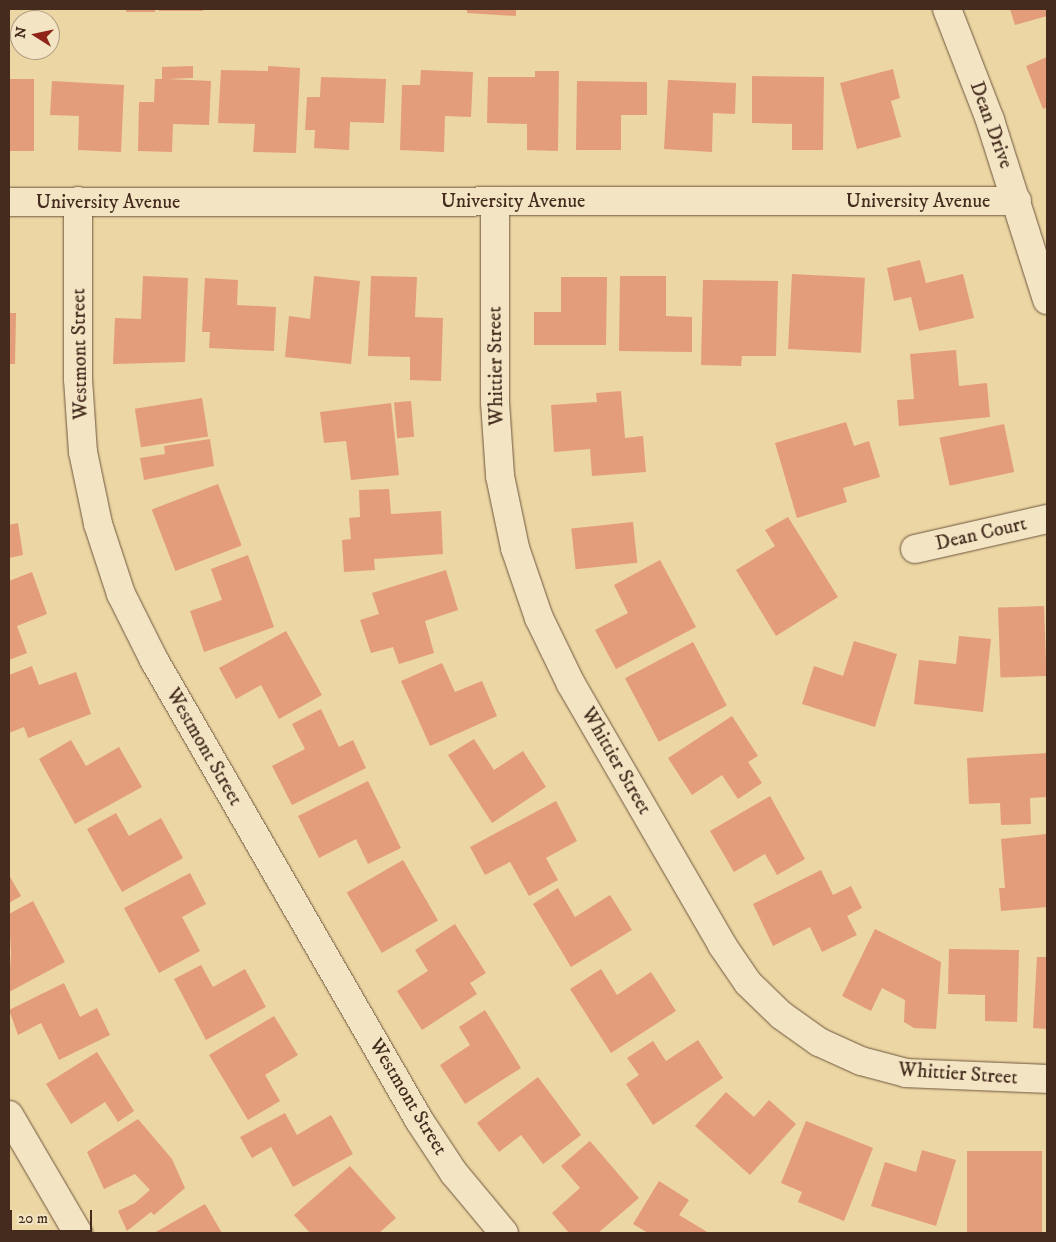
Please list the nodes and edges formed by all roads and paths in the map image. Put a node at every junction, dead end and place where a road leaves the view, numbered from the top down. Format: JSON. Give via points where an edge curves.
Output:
{"nodes":[{"id":1,"x":947,"y":9,"type":"edge"},
{"id":2,"x":78,"y":201,"type":"junction"},
{"id":3,"x":495,"y":201,"type":"junction"},
{"id":4,"x":1017,"y":201,"type":"junction"},
{"id":5,"x":9,"y":202,"type":"edge"},
{"id":6,"x":1047,"y":300,"type":"edge"},
{"id":7,"x":1047,"y":518,"type":"edge"},
{"id":8,"x":915,"y":549,"type":"dead end"},
{"id":9,"x":1047,"y":1079,"type":"edge"},
{"id":10,"x":9,"y":1115,"type":"edge"},
{"id":11,"x":492,"y":1230,"type":"edge"},
{"id":12,"x":78,"y":1233,"type":"edge"}],
"edges":[{"from":1,"to":4,"type":"street","name":"Dean Drive"},
{"from":2,"to":3,"type":"street","name":"University Avenue"},
{"from":2,"to":5,"type":"street","name":"University Avenue"},
{"from":2,"to":11,"type":"street","name":"Westmont Street","via":[[78,379],[83,452],[98,524],[121,594],[154,660],[420,1120]]},
{"from":3,"to":4,"type":"street","name":"University Avenue"},
{"from":3,"to":9,"type":"street","name":"Whittier Street","via":[[495,402],[500,476],[515,548],[539,618],[571,684],[722,945],[748,983],[781,1015],[819,1042],[861,1062],[906,1073]]},
{"from":4,"to":6,"type":"street","name":"Dean Drive"},
{"from":7,"to":8,"type":"street","name":"Dean Court"},
{"from":10,"to":12,"type":"street"}]}
